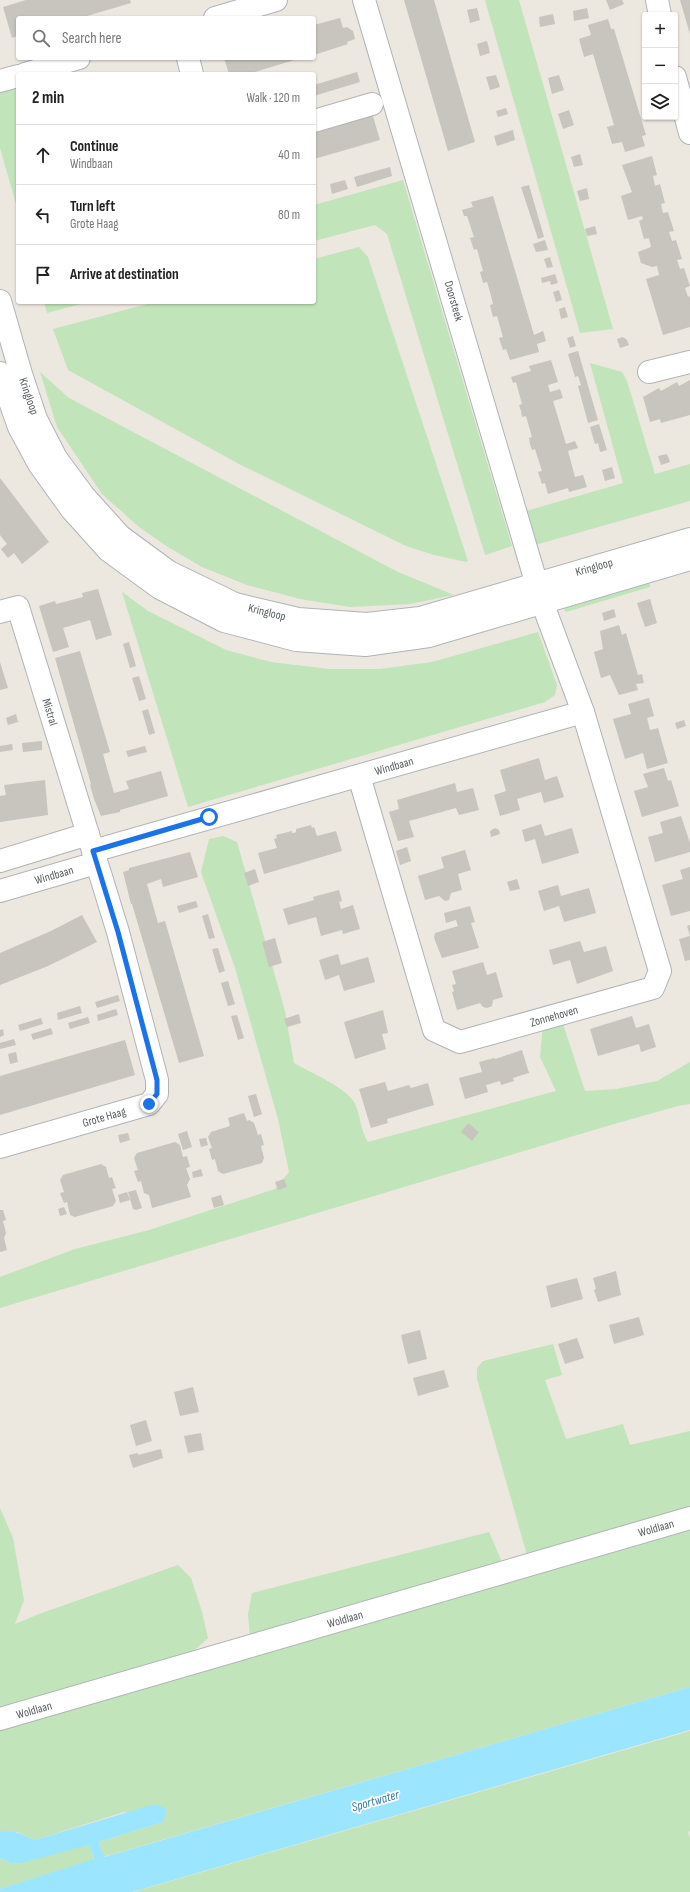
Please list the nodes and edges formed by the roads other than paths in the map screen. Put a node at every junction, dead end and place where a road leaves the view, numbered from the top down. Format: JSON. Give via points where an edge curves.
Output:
{"nodes":[{"id":1,"x":276,"y":0,"type":"edge"},
{"id":2,"x":364,"y":0,"type":"edge"},
{"id":3,"x":657,"y":0,"type":"edge"},
{"id":4,"x":659,"y":12,"type":"edge"},
{"id":5,"x":222,"y":16,"type":"edge"},
{"id":6,"x":72,"y":60,"type":"edge"},
{"id":7,"x":188,"y":60,"type":"edge"},
{"id":8,"x":32,"y":72,"type":"edge"},
{"id":9,"x":192,"y":72,"type":"edge"},
{"id":10,"x":16,"y":77,"type":"edge"},
{"id":11,"x":0,"y":81,"type":"edge"},
{"id":12,"x":677,"y":84,"type":"edge"},
{"id":13,"x":372,"y":104,"type":"dead end"},
{"id":14,"x":316,"y":120,"type":"edge"},
{"id":15,"x":690,"y":133,"type":"edge"},
{"id":16,"x":0,"y":301,"type":"edge"},
{"id":17,"x":690,"y":362,"type":"edge"},
{"id":18,"x":648,"y":372,"type":"dead end"},
{"id":19,"x":0,"y":373,"type":"edge"},
{"id":20,"x":690,"y":539,"type":"edge"},
{"id":21,"x":690,"y":559,"type":"edge"},
{"id":22,"x":540,"y":593,"type":"junction"},
{"id":23,"x":0,"y":612,"type":"edge"},
{"id":24,"x":583,"y":712,"type":"junction"},
{"id":25,"x":359,"y":776,"type":"junction"},
{"id":26,"x":92,"y":850,"type":"junction"},
{"id":27,"x":0,"y":861,"type":"edge"},
{"id":28,"x":0,"y":891,"type":"edge"},
{"id":29,"x":0,"y":1147,"type":"edge"},
{"id":30,"x":690,"y":1518,"type":"edge"},
{"id":31,"x":0,"y":1719,"type":"edge"}],
"edges":[{"from":1,"to":5,"type":"street"},
{"from":2,"to":22,"type":"street","name":"Doorsteek"},
{"from":3,"to":4,"type":"street"},
{"from":6,"to":8,"type":"street"},
{"from":7,"to":9,"type":"street"},
{"from":10,"to":11,"type":"street"},
{"from":12,"to":15,"type":"street"},
{"from":13,"to":14,"type":"street"},
{"from":16,"to":22,"type":"street","name":"Kringloop","via":[[36,418],[56,458],[84,496],[120,536],[169,572],[235,604],[298,620],[367,624],[420,618]]},
{"from":17,"to":18,"type":"street"},
{"from":19,"to":22,"type":"street","name":"Kringloop","via":[[19,428],[39,464],[72,510],[108,550],[160,588],[224,621],[296,640],[365,645],[430,636]]},
{"from":20,"to":22,"type":"street","name":"Kringloop"},
{"from":21,"to":22,"type":"street","name":"Kringloop"},
{"from":22,"to":24,"type":"street"},
{"from":23,"to":26,"type":"street","name":"Mistral","via":[[18,607]]},
{"from":24,"to":25,"type":"street","name":"Windbaan"},
{"from":24,"to":25,"type":"street","name":"Zonnehoven","via":[[660,971],[653,988],[460,1042],[434,1030]]},
{"from":25,"to":26,"type":"street","name":"Windbaan"},
{"from":26,"to":27,"type":"street","name":"Windbaan"},
{"from":26,"to":28,"type":"street","name":"Windbaan"},
{"from":26,"to":29,"type":"street","name":"Grote Haag","via":[[118,932],[157,1080],[157,1094],[149,1104]]},
{"from":30,"to":31,"type":"street","name":"Woldlaan"}]}
